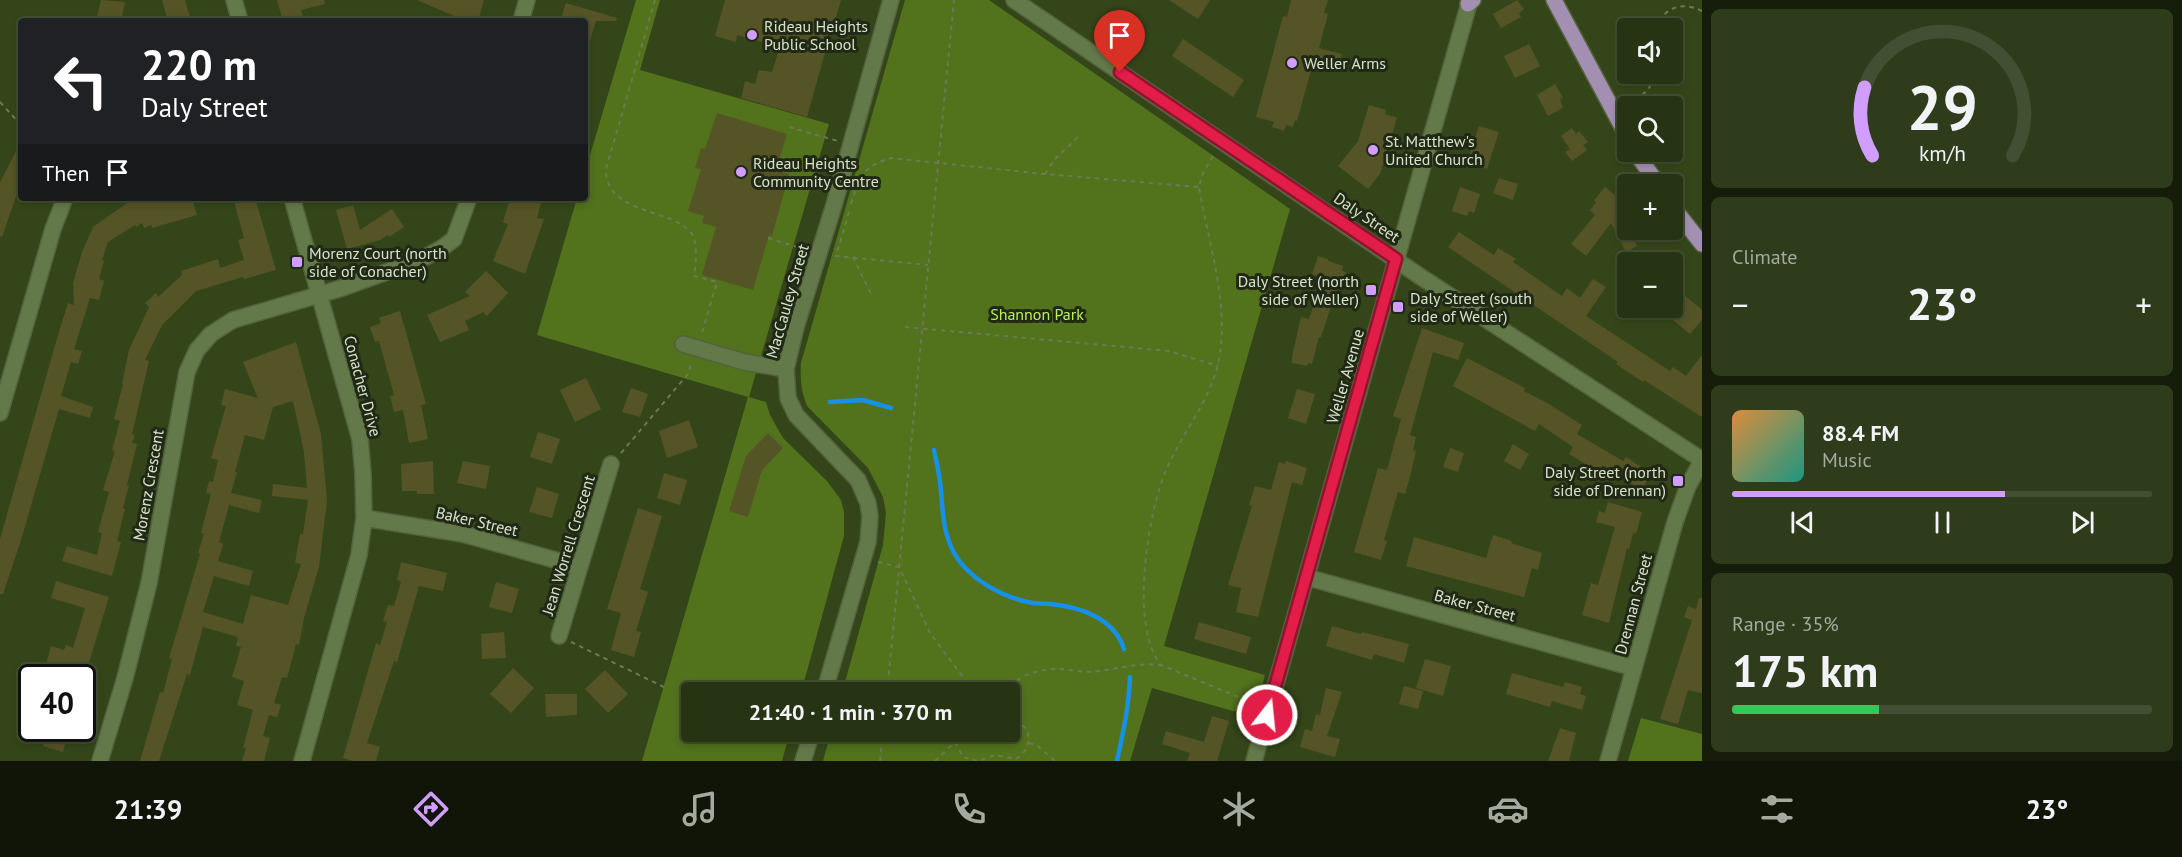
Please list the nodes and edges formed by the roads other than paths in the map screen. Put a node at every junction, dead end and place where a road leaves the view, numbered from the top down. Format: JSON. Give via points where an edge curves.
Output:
{"nodes":[{"id":1,"x":234,"y":0,"type":"edge"},
{"id":2,"x":527,"y":0,"type":"edge"},
{"id":3,"x":891,"y":0,"type":"edge"},
{"id":4,"x":1014,"y":0,"type":"edge"},
{"id":5,"x":1554,"y":0,"type":"edge"},
{"id":6,"x":1470,"y":1,"type":"edge"},
{"id":7,"x":239,"y":18,"type":"edge"},
{"id":8,"x":521,"y":18,"type":"edge"},
{"id":9,"x":1617,"y":119,"type":"edge"},
{"id":10,"x":64,"y":201,"type":"edge"},
{"id":11,"x":293,"y":201,"type":"edge"},
{"id":12,"x":468,"y":201,"type":"edge"},
{"id":13,"x":1683,"y":220,"type":"edge"},
{"id":14,"x":1702,"y":244,"type":"edge"},
{"id":15,"x":1396,"y":259,"type":"junction"},
{"id":16,"x":320,"y":294,"type":"junction"},
{"id":17,"x":690,"y":346,"type":"road end"},
{"id":18,"x":786,"y":369,"type":"junction"},
{"id":19,"x":0,"y":413,"type":"edge"},
{"id":20,"x":1702,"y":460,"type":"edge"},
{"id":21,"x":611,"y":464,"type":"road end"},
{"id":22,"x":364,"y":518,"type":"junction"},
{"id":23,"x":580,"y":567,"type":"junction"},
{"id":24,"x":1306,"y":577,"type":"junction"},
{"id":25,"x":560,"y":636,"type":"road end"},
{"id":26,"x":1634,"y":668,"type":"junction"},
{"id":27,"x":827,"y":682,"type":"edge"},
{"id":28,"x":809,"y":742,"type":"edge"},
{"id":29,"x":100,"y":761,"type":"edge"},
{"id":30,"x":302,"y":761,"type":"edge"},
{"id":31,"x":804,"y":761,"type":"edge"},
{"id":32,"x":1254,"y":761,"type":"edge"},
{"id":33,"x":1608,"y":761,"type":"edge"}],
"edges":[{"from":1,"to":7,"type":"street"},
{"from":2,"to":8,"type":"street"},
{"from":3,"to":18,"type":"street","name":"MacCauley Street"},
{"from":4,"to":15,"type":"street","name":"Daly Street"},
{"from":5,"to":9,"type":"main road"},
{"from":6,"to":15,"type":"street","name":"Weller Avenue"},
{"from":10,"to":19,"type":"street"},
{"from":11,"to":16,"type":"street","name":"Conacher Drive"},
{"from":12,"to":16,"type":"street","name":"Morenz Crescent","via":[[454,239],[442,248],[420,260]]},
{"from":13,"to":14,"type":"main road"},
{"from":15,"to":20,"type":"street","name":"Daly Street"},
{"from":15,"to":24,"type":"street","name":"Weller Avenue"},
{"from":16,"to":22,"type":"street","name":"Conacher Drive","via":[[360,439]]},
{"from":16,"to":29,"type":"street","name":"Morenz Crescent","via":[[233,320],[196,350],[187,372],[149,583]]},
{"from":17,"to":18,"type":"street"},
{"from":18,"to":27,"type":"street","name":"MacCauley Street","via":[[788,398],[796,415],[858,480],[870,516],[868,542]]},
{"from":20,"to":26,"type":"street","name":"Drennan Street","via":[[1680,504]]},
{"from":21,"to":23,"type":"street","name":"Jean Worrell Crescent"},
{"from":22,"to":23,"type":"street","name":"Baker Street","via":[[463,534]]},
{"from":22,"to":30,"type":"street","name":"Conacher Drive","via":[[354,578]]},
{"from":23,"to":25,"type":"street","name":"Jean Worrell Crescent"},
{"from":24,"to":26,"type":"street","name":"Baker Street"},
{"from":24,"to":32,"type":"street","name":"Weller Avenue"},
{"from":26,"to":33,"type":"street","name":"Drennan Street"},
{"from":28,"to":31,"type":"street"}]}
